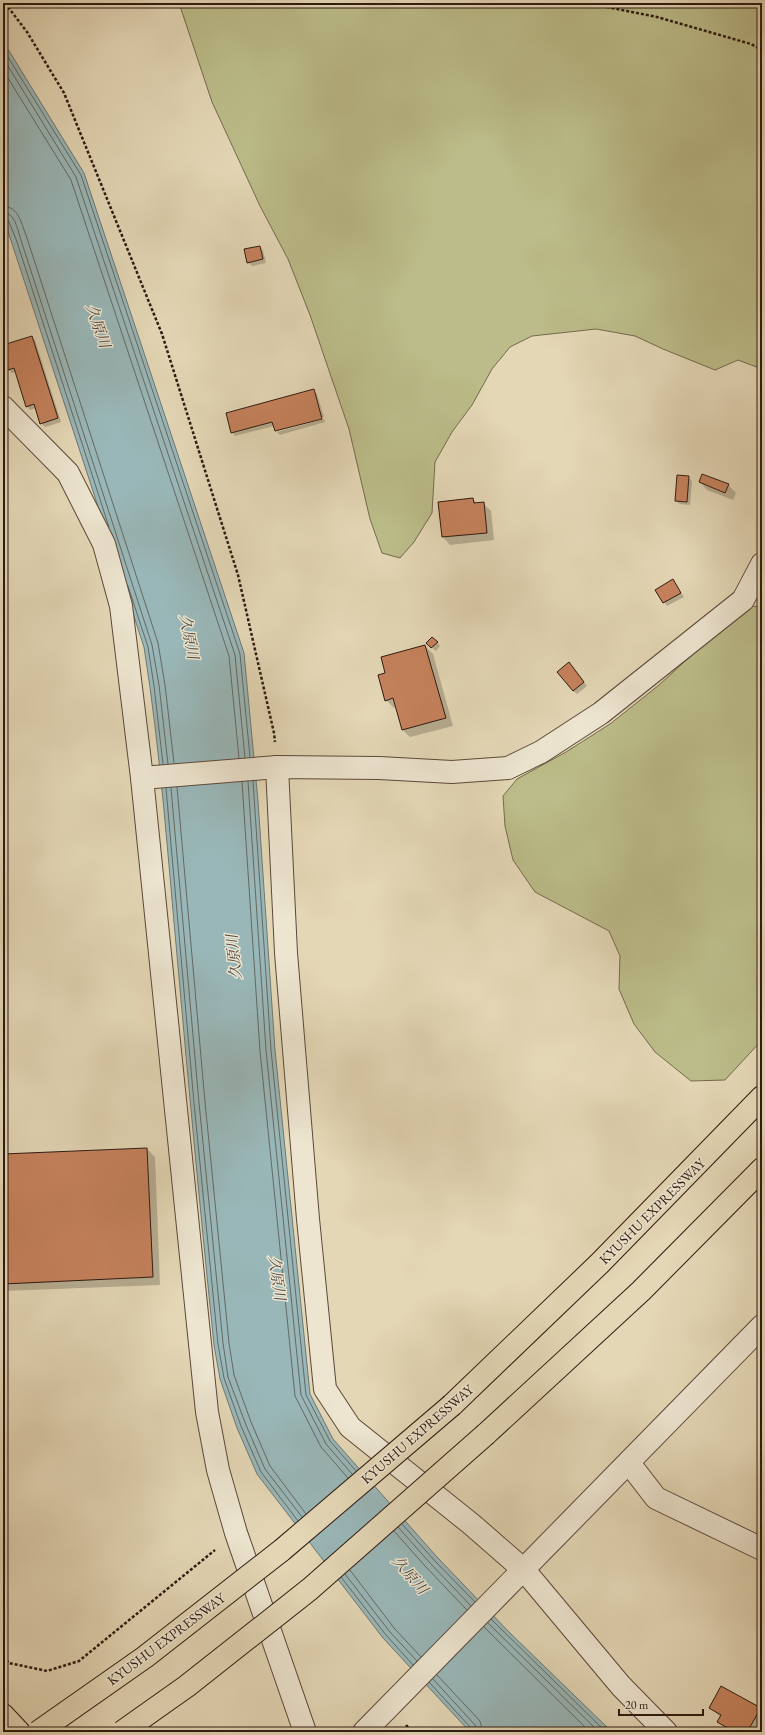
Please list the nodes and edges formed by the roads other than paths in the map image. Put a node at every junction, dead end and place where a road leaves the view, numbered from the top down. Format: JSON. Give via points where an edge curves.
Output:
{"nodes":[{"id":1,"x":3,"y":407,"type":"edge"},
{"id":2,"x":762,"y":564,"type":"edge"},
{"id":3,"x":277,"y":767,"type":"junction"},
{"id":4,"x":142,"y":778,"type":"junction"},
{"id":5,"x":762,"y":1097,"type":"edge"},
{"id":6,"x":762,"y":1169,"type":"edge"},
{"id":7,"x":762,"y":1326,"type":"edge"},
{"id":8,"x":629,"y":1463,"type":"junction"},
{"id":9,"x":762,"y":1548,"type":"edge"},
{"id":10,"x":524,"y":1570,"type":"junction"},
{"id":11,"x":3,"y":1715,"type":"edge"},
{"id":12,"x":18,"y":1732,"type":"edge"},
{"id":13,"x":38,"y":1732,"type":"edge"},
{"id":14,"x":122,"y":1732,"type":"edge"},
{"id":15,"x":305,"y":1732,"type":"edge"},
{"id":16,"x":364,"y":1732,"type":"edge"},
{"id":17,"x":666,"y":1732,"type":"edge"}],
"edges":[{"from":1,"to":4,"type":"street","via":[[68,473],[104,544],[121,606]]},
{"from":2,"to":3,"type":"street","via":[[743,600],[601,713],[541,752],[508,768],[452,772]]},
{"from":3,"to":4,"type":"street"},
{"from":3,"to":10,"type":"street","via":[[286,953],[325,1389],[350,1427],[470,1523]]},
{"from":4,"to":15,"type":"street","via":[[207,1412],[218,1470],[236,1533]]},
{"from":5,"to":13,"type":"main road","name":"KYUSHU EXPRESSWAY","bridge":true,"via":[[600,1264],[452,1405],[275,1555],[145,1657]]},
{"from":6,"to":14,"type":"main road","bridge":true,"via":[[641,1291],[486,1434],[310,1589],[187,1686]]},
{"from":7,"to":8,"type":"street"},
{"from":8,"to":9,"type":"street","via":[[656,1498]]},
{"from":8,"to":10,"type":"street"},
{"from":10,"to":16,"type":"street"},
{"from":10,"to":17,"type":"street","via":[[621,1686]]},
{"from":11,"to":12,"type":"main road"}]}
